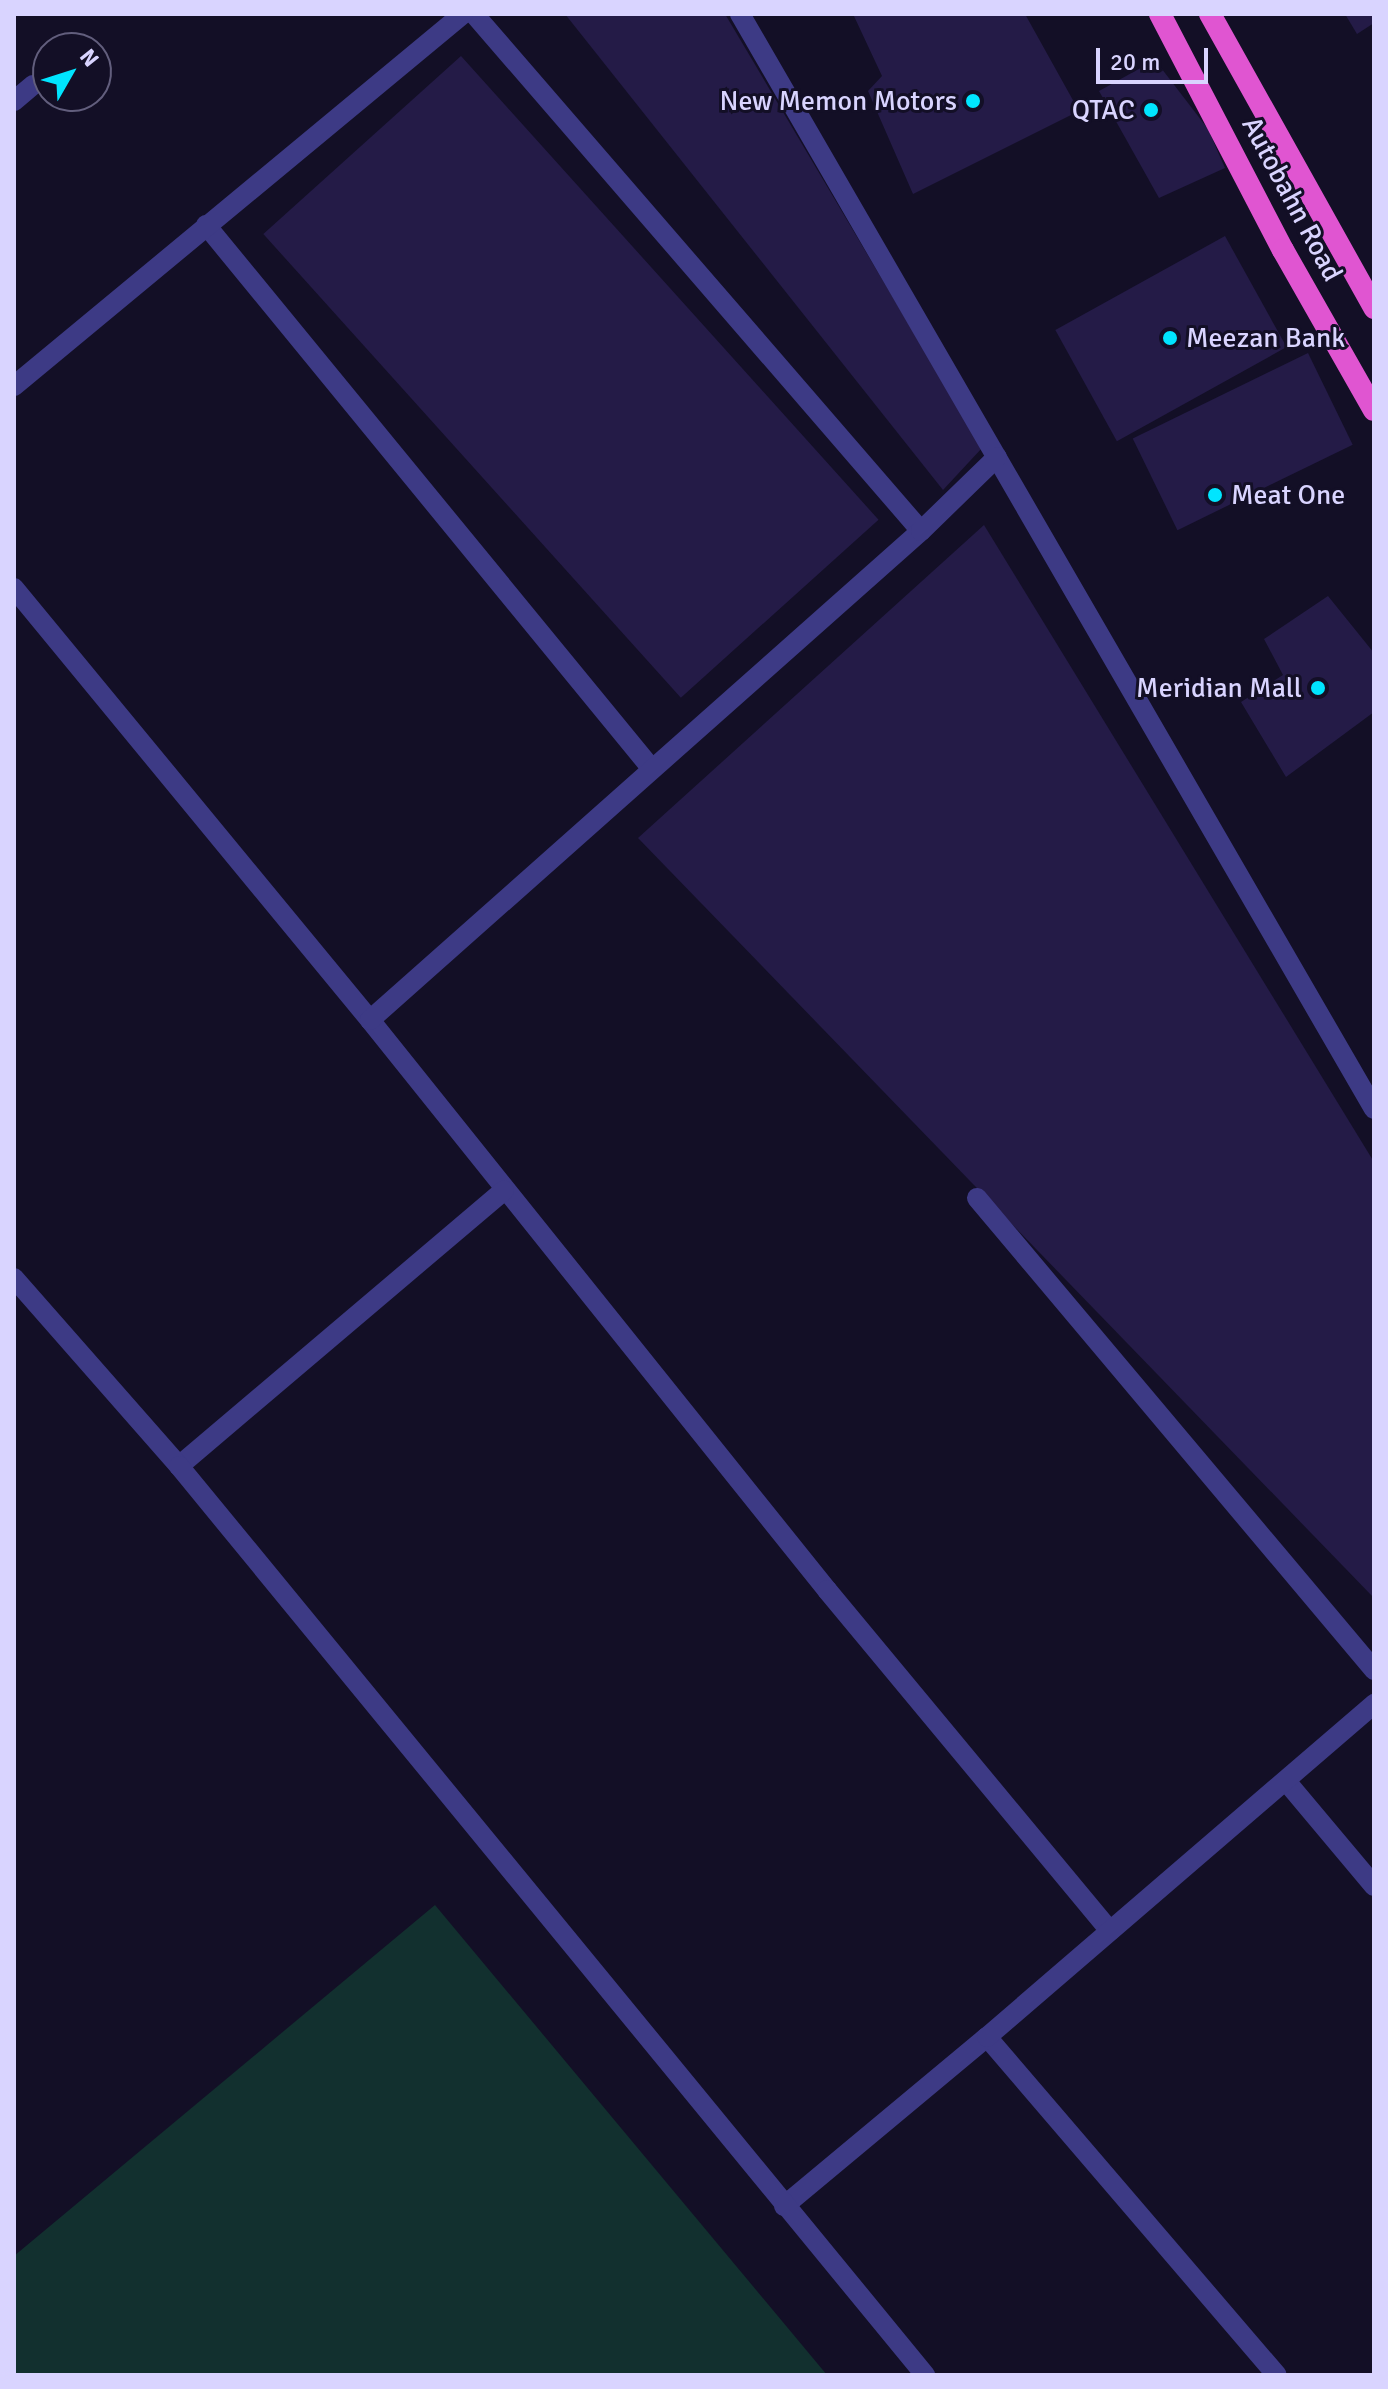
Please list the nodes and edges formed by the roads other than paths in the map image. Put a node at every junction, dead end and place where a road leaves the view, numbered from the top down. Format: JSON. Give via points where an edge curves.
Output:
{"nodes":[{"id":1,"x":463,"y":14,"type":"edge"},
{"id":2,"x":474,"y":14,"type":"edge"},
{"id":3,"x":740,"y":14,"type":"edge"},
{"id":4,"x":1160,"y":14,"type":"edge"},
{"id":5,"x":1210,"y":14,"type":"edge"},
{"id":6,"x":32,"y":86,"type":"edge"},
{"id":7,"x":14,"y":101,"type":"edge"},
{"id":8,"x":206,"y":225,"type":"junction"},
{"id":9,"x":1374,"y":308,"type":"edge"},
{"id":10,"x":14,"y":386,"type":"edge"},
{"id":11,"x":1374,"y":410,"type":"edge"},
{"id":12,"x":997,"y":457,"type":"junction"},
{"id":13,"x":921,"y":531,"type":"junction"},
{"id":14,"x":14,"y":588,"type":"edge"},
{"id":15,"x":651,"y":768,"type":"junction"},
{"id":16,"x":370,"y":1020,"type":"junction"},
{"id":17,"x":1374,"y":1109,"type":"edge"},
{"id":18,"x":504,"y":1190,"type":"junction"},
{"id":19,"x":977,"y":1198,"type":"dead end"},
{"id":20,"x":14,"y":1278,"type":"edge"},
{"id":21,"x":179,"y":1466,"type":"junction"},
{"id":22,"x":1374,"y":1670,"type":"edge"},
{"id":23,"x":1374,"y":1704,"type":"edge"},
{"id":24,"x":1286,"y":1781,"type":"junction"},
{"id":25,"x":1374,"y":1886,"type":"edge"},
{"id":26,"x":1110,"y":1931,"type":"junction"},
{"id":27,"x":987,"y":2037,"type":"junction"},
{"id":28,"x":784,"y":2206,"type":"junction"},
{"id":29,"x":925,"y":2375,"type":"edge"},
{"id":30,"x":1277,"y":2375,"type":"edge"}],
"edges":[{"from":1,"to":8,"type":"street"},
{"from":2,"to":13,"type":"street"},
{"from":3,"to":12,"type":"street"},
{"from":4,"to":11,"type":"highway","name":"Autobahn Road"},
{"from":5,"to":9,"type":"highway","name":"Autobahn Road"},
{"from":6,"to":7,"type":"street"},
{"from":8,"to":10,"type":"street"},
{"from":8,"to":15,"type":"street"},
{"from":12,"to":13,"type":"street"},
{"from":12,"to":17,"type":"street"},
{"from":13,"to":15,"type":"street"},
{"from":14,"to":16,"type":"street"},
{"from":15,"to":16,"type":"street"},
{"from":16,"to":18,"type":"street"},
{"from":18,"to":21,"type":"street"},
{"from":18,"to":26,"type":"street"},
{"from":19,"to":22,"type":"street"},
{"from":20,"to":21,"type":"street"},
{"from":21,"to":28,"type":"street"},
{"from":23,"to":24,"type":"street"},
{"from":24,"to":25,"type":"street"},
{"from":24,"to":26,"type":"street"},
{"from":26,"to":27,"type":"street"},
{"from":27,"to":28,"type":"street"},
{"from":27,"to":30,"type":"street"},
{"from":28,"to":29,"type":"street"}]}
